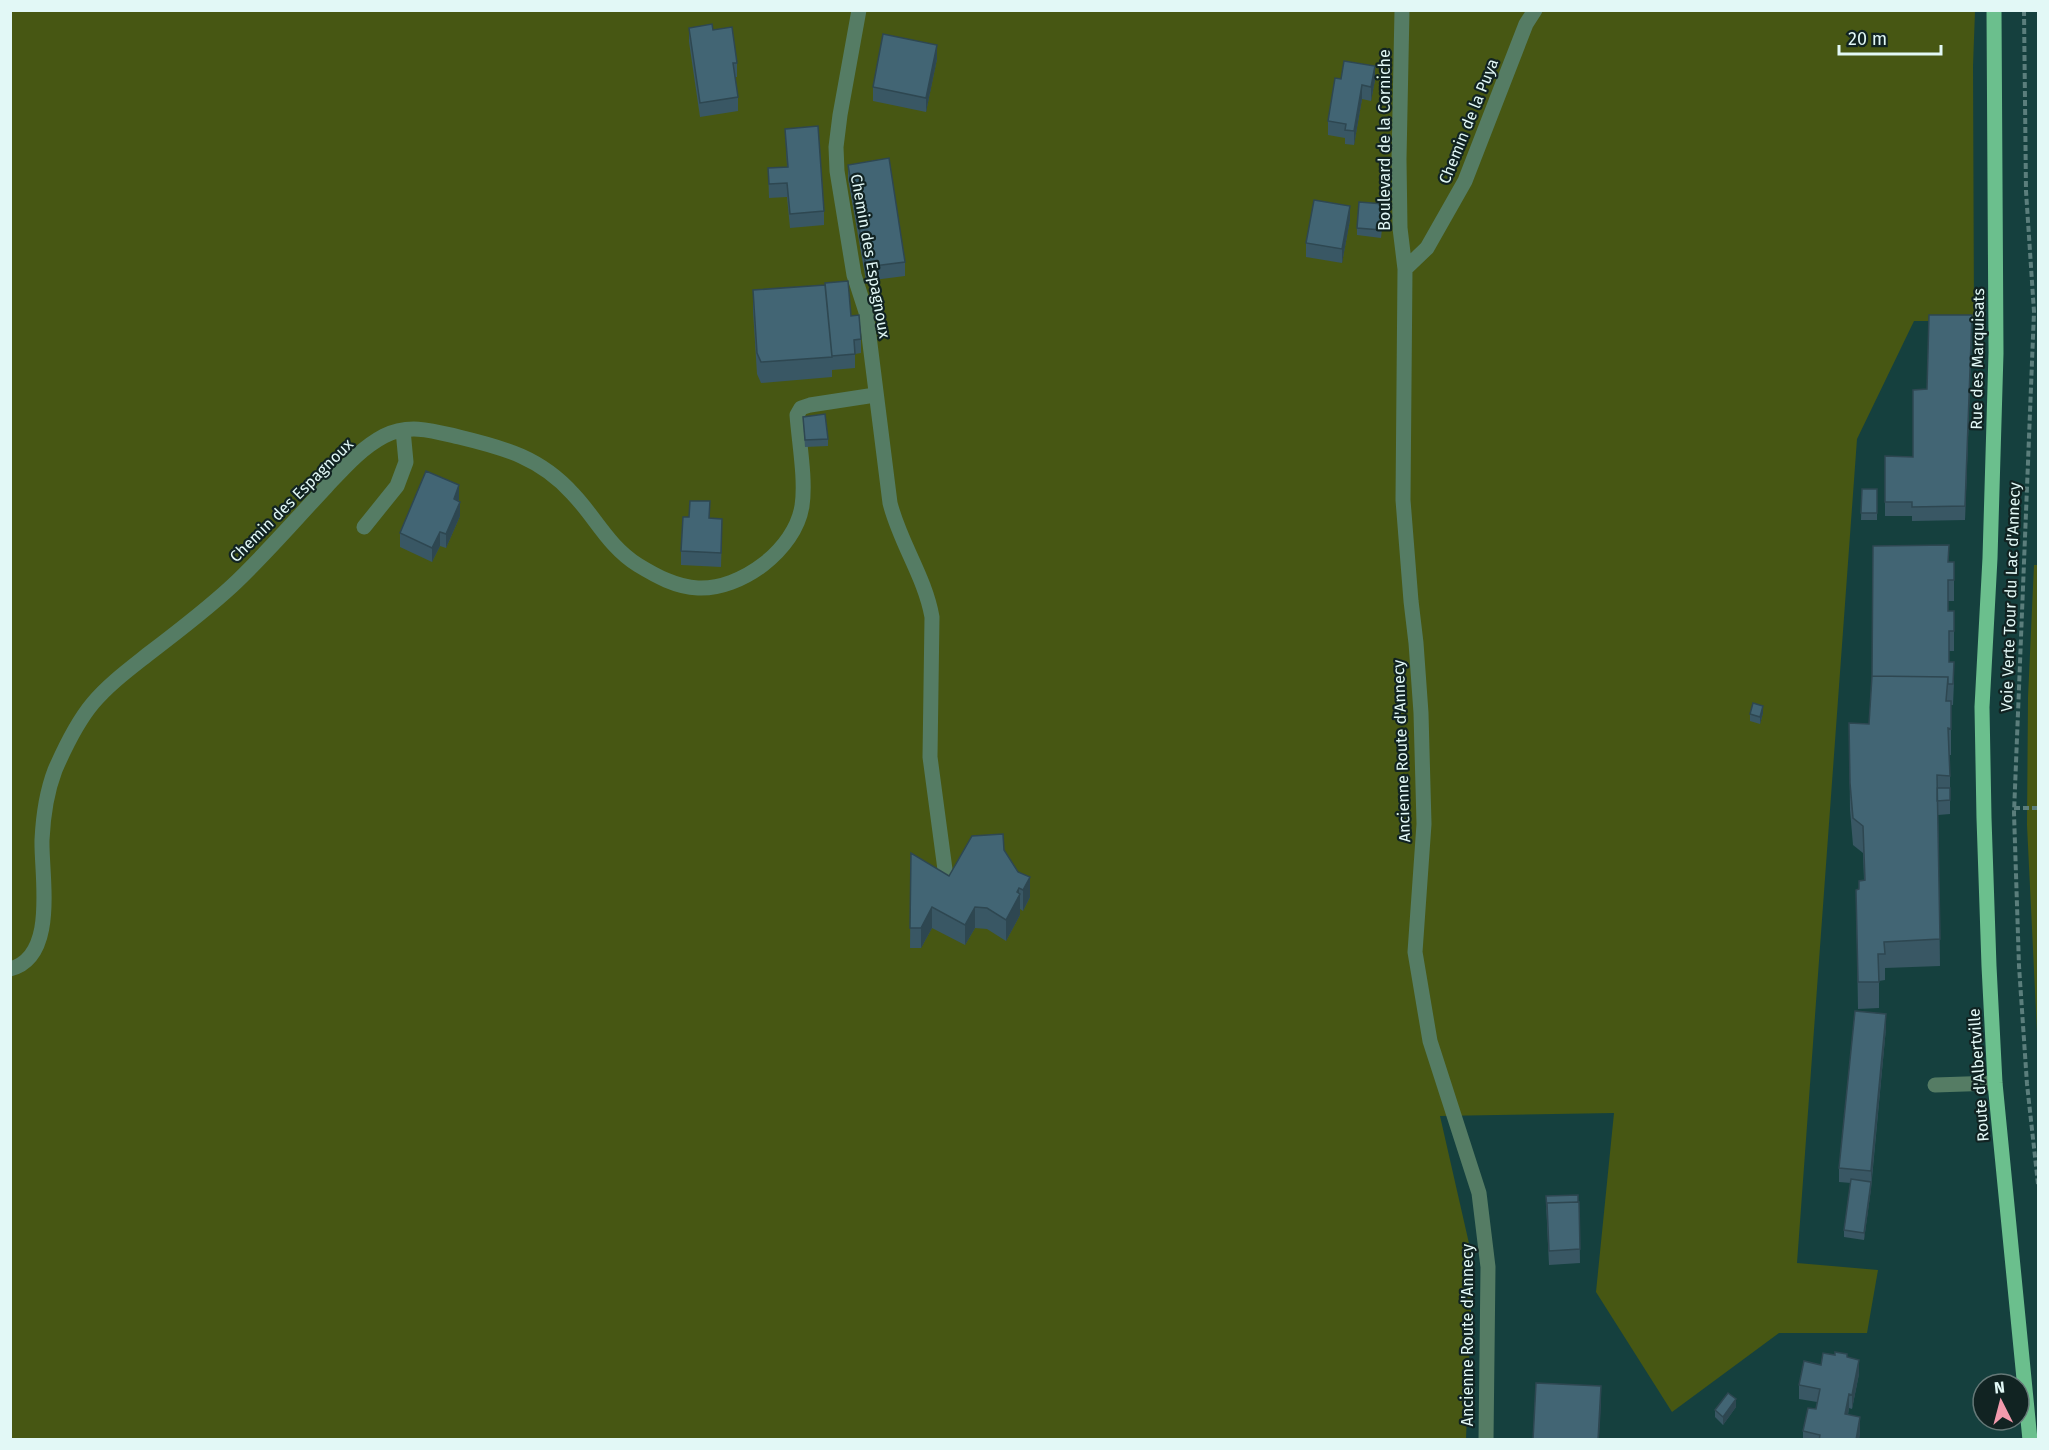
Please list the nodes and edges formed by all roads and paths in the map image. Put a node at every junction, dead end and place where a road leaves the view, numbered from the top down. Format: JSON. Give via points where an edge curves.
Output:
{"nodes":[{"id":1,"x":859,"y":10,"type":"edge"},
{"id":2,"x":1402,"y":10,"type":"edge"},
{"id":3,"x":1535,"y":10,"type":"edge"},
{"id":4,"x":1994,"y":10,"type":"edge"},
{"id":5,"x":2024,"y":10,"type":"edge"},
{"id":6,"x":1405,"y":269,"type":"junction"},
{"id":7,"x":875,"y":396,"type":"junction"},
{"id":8,"x":402,"y":430,"type":"junction"},
{"id":9,"x":363,"y":526,"type":"dead end"},
{"id":10,"x":1982,"y":707,"type":"joint"},
{"id":11,"x":2014,"y":808,"type":"junction"},
{"id":12,"x":2038,"y":808,"type":"edge"},
{"id":13,"x":946,"y":877,"type":"edge"},
{"id":14,"x":10,"y":969,"type":"edge"},
{"id":15,"x":1995,"y":1083,"type":"junction"},
{"id":16,"x":1935,"y":1085,"type":"dead end"},
{"id":17,"x":2038,"y":1184,"type":"edge"},
{"id":18,"x":1486,"y":1440,"type":"edge"},
{"id":19,"x":2030,"y":1440,"type":"edge"}],
"edges":[{"from":1,"to":7,"type":"street","name":"Chemin des Espagnoux","via":[[836,147],[854,275],[866,312]]},
{"from":2,"to":6,"type":"street","name":"Boulevard de la Corniche","via":[[1400,217]]},
{"from":3,"to":6,"type":"street","name":"Chemin de la Puya","via":[[1526,24],[1465,181],[1427,248]]},
{"from":4,"to":10,"type":"main road","name":"Rue des Marquisats","via":[[1996,353]]},
{"from":5,"to":11,"type":"path","name":"Voie Verte Tour du Lac d'Annecy","via":[[2026,191],[2034,312]]},
{"from":6,"to":18,"type":"street","name":"Ancienne Route d'Annecy","via":[[1403,500],[1421,713],[1424,824],[1415,952],[1430,1041],[1479,1193],[1488,1267]]},
{"from":7,"to":8,"type":"street","name":"Chemin des Espagnoux","via":[[801,408],[797,415],[802,507],[788,539],[758,569],[729,583],[698,588],[675,584],[621,553],[575,495],[552,472],[531,460],[502,448],[424,428]]},
{"from":7,"to":13,"type":"street","via":[[894,521],[928,596],[932,617],[930,757]]},
{"from":8,"to":9,"type":"street","via":[[406,462],[397,486]]},
{"from":8,"to":14,"type":"street","name":"Chemin des Espagnoux","via":[[384,436],[352,460],[233,585],[121,675],[93,703],[62,756],[48,796],[42,838],[44,919],[38,943],[29,958]]},
{"from":10,"to":15,"type":"main road","name":"Route d'Albertville"},
{"from":11,"to":12,"type":"path"},
{"from":11,"to":17,"type":"path","name":"Voie Verte Tour du Lac d'Annecy","via":[[2019,966]]},
{"from":15,"to":16,"type":"street"},
{"from":15,"to":19,"type":"main road","name":"Route d'Albertville"}]}
